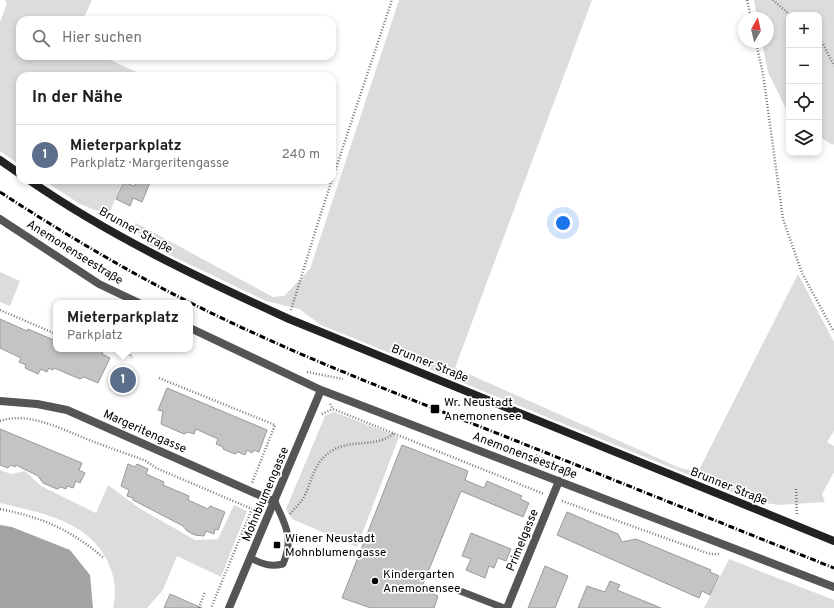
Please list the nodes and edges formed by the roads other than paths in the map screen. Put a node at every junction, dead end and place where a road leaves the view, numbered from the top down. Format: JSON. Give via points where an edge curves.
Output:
{"nodes":[{"id":1,"x":0,"y":160,"type":"edge"},
{"id":2,"x":16,"y":171,"type":"edge"},
{"id":3,"x":35,"y":184,"type":"edge"},
{"id":4,"x":0,"y":219,"type":"edge"},
{"id":5,"x":133,"y":300,"type":"edge"},
{"id":6,"x":193,"y":329,"type":"edge"},
{"id":7,"x":321,"y":390,"type":"junction"},
{"id":8,"x":0,"y":401,"type":"edge"},
{"id":9,"x":559,"y":481,"type":"junction"},
{"id":10,"x":275,"y":502,"type":"junction"},
{"id":11,"x":834,"y":541,"type":"edge"},
{"id":12,"x":251,"y":558,"type":"junction"},
{"id":13,"x":834,"y":587,"type":"edge"},
{"id":14,"x":455,"y":590,"type":"dead end"},
{"id":15,"x":229,"y":608,"type":"edge"},
{"id":16,"x":505,"y":608,"type":"edge"}],
"edges":[{"from":1,"to":2,"type":"main road"},
{"from":3,"to":11,"type":"main road","name":"Brunner Straße","via":[[121,237],[201,279],[289,319]]},
{"from":4,"to":5,"type":"street","name":"Anemonenseestraße","via":[[99,284]]},
{"from":6,"to":7,"type":"street","name":"Anemonenseestraße"},
{"from":7,"to":9,"type":"street","name":"Anemonenseestraße"},
{"from":7,"to":10,"type":"street","name":"Mohnblumengasse"},
{"from":8,"to":10,"type":"street","name":"Margeritengasse","via":[[68,410]]},
{"from":9,"to":13,"type":"street","name":"Anemonenseestraße"},
{"from":9,"to":16,"type":"street","name":"Primelgasse"},
{"from":10,"to":12,"type":"street","name":"Mohnblumengasse"},
{"from":10,"to":12,"type":"lane","via":[[289,534],[288,551],[283,564],[267,566]]},
{"from":12,"to":15,"type":"street","name":"Mohnblumengasse"},
{"from":14,"to":16,"type":"lane"}]}
